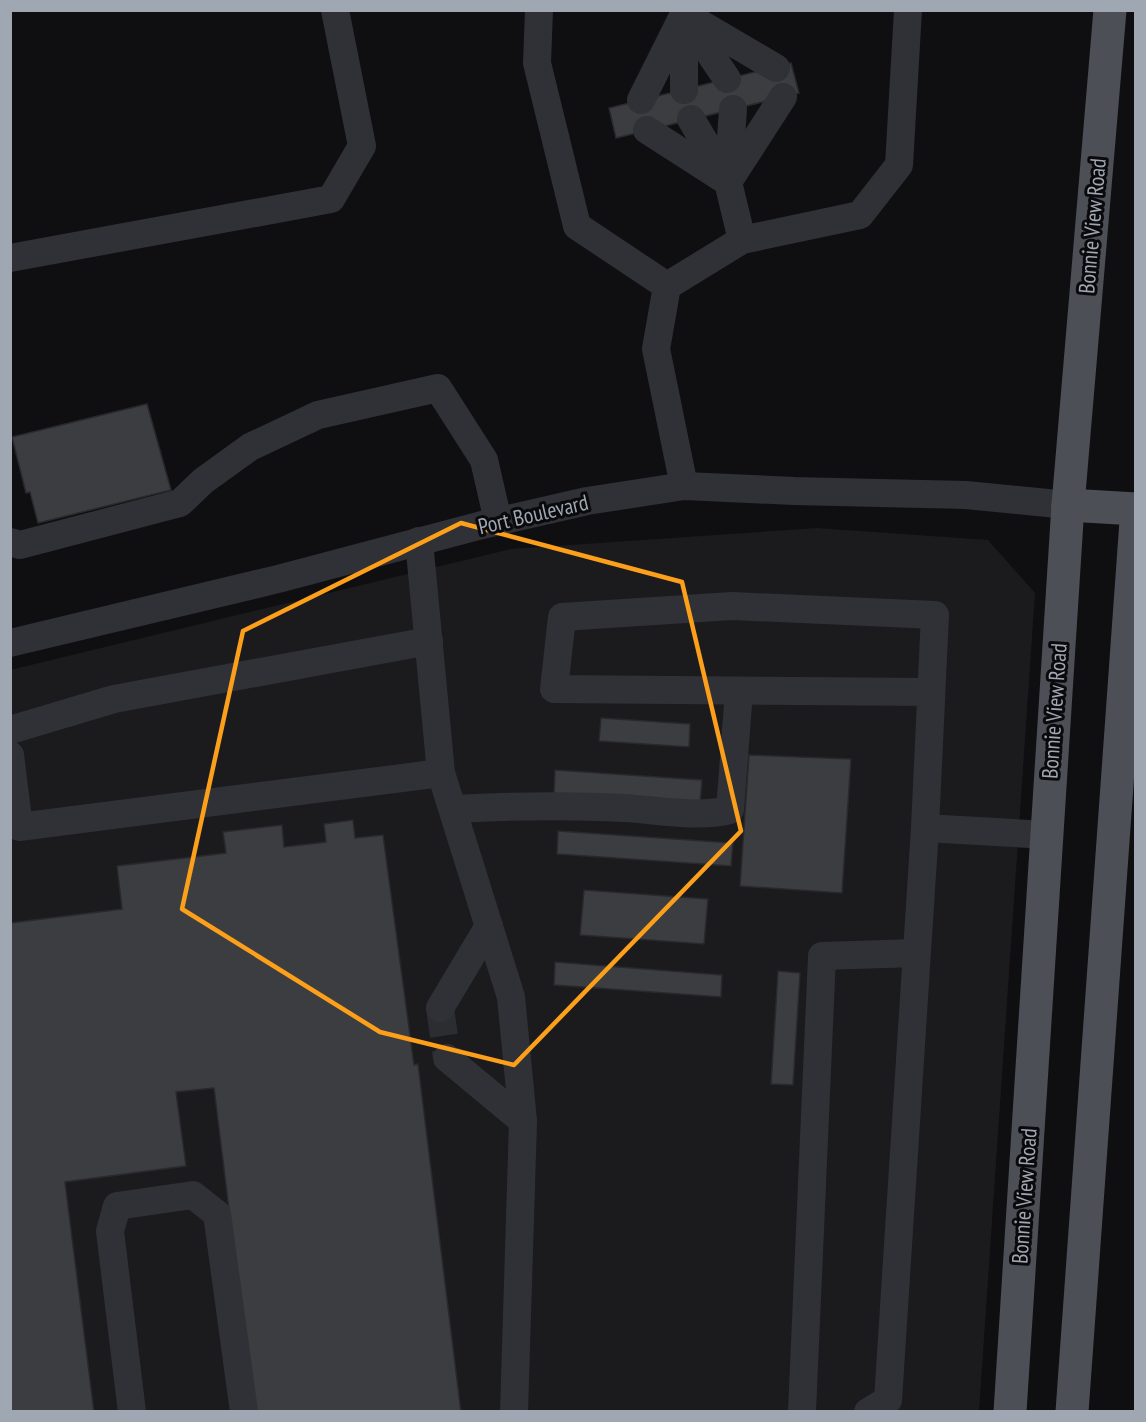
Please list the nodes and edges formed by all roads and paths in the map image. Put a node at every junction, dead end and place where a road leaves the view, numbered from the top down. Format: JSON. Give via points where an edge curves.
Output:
{"nodes":[{"id":1,"x":335,"y":10,"type":"edge"},
{"id":2,"x":539,"y":10,"type":"edge"},
{"id":3,"x":908,"y":10,"type":"edge"},
{"id":4,"x":1110,"y":10,"type":"edge"},
{"id":5,"x":683,"y":12,"type":"edge"},
{"id":6,"x":776,"y":68,"type":"dead end"},
{"id":7,"x":727,"y":79,"type":"dead end"},
{"id":8,"x":684,"y":90,"type":"dead end"},
{"id":9,"x":783,"y":97,"type":"dead end"},
{"id":10,"x":641,"y":100,"type":"dead end"},
{"id":11,"x":732,"y":109,"type":"dead end"},
{"id":12,"x":691,"y":119,"type":"dead end"},
{"id":13,"x":647,"y":130,"type":"dead end"},
{"id":14,"x":728,"y":183,"type":"junction"},
{"id":15,"x":742,"y":240,"type":"junction"},
{"id":16,"x":10,"y":258,"type":"edge"},
{"id":17,"x":667,"y":286,"type":"junction"},
{"id":18,"x":684,"y":486,"type":"junction"},
{"id":19,"x":1068,"y":505,"type":"junction"},
{"id":20,"x":1136,"y":509,"type":"edge"},
{"id":21,"x":498,"y":521,"type":"junction"},
{"id":22,"x":1136,"y":521,"type":"edge"},
{"id":23,"x":10,"y":542,"type":"edge"},
{"id":24,"x":419,"y":542,"type":"junction"},
{"id":25,"x":429,"y":641,"type":"junction"},
{"id":26,"x":10,"y":643,"type":"edge"},
{"id":27,"x":739,"y":691,"type":"junction"},
{"id":28,"x":931,"y":692,"type":"junction"},
{"id":29,"x":10,"y":730,"type":"edge"},
{"id":30,"x":10,"y":755,"type":"edge"},
{"id":31,"x":441,"y":773,"type":"junction"},
{"id":32,"x":453,"y":809,"type":"junction"},
{"id":33,"x":924,"y":828,"type":"junction"},
{"id":34,"x":1047,"y":835,"type":"junction"},
{"id":35,"x":489,"y":926,"type":"junction"},
{"id":36,"x":916,"y":953,"type":"junction"},
{"id":37,"x":440,"y":1008,"type":"tunnel mouth"},
{"id":38,"x":447,"y":1058,"type":"tunnel mouth"},
{"id":39,"x":523,"y":1121,"type":"junction"},
{"id":40,"x":132,"y":1412,"type":"edge"},
{"id":41,"x":244,"y":1412,"type":"edge"},
{"id":42,"x":514,"y":1412,"type":"edge"},
{"id":43,"x":802,"y":1412,"type":"edge"},
{"id":44,"x":868,"y":1412,"type":"edge"},
{"id":45,"x":1010,"y":1412,"type":"edge"},
{"id":46,"x":1072,"y":1412,"type":"edge"}],
"edges":[{"from":1,"to":16,"type":"street","via":[[362,146],[331,199]]},
{"from":2,"to":17,"type":"street","via":[[537,63],[577,226]]},
{"from":3,"to":15,"type":"street","via":[[899,165],[860,216]]},
{"from":4,"to":19,"type":"main road","name":"Bonnie View Road"},
{"from":5,"to":6,"type":"street"},
{"from":5,"to":7,"type":"street"},
{"from":5,"to":8,"type":"street"},
{"from":5,"to":10,"type":"street"},
{"from":9,"to":14,"type":"street"},
{"from":11,"to":14,"type":"street"},
{"from":12,"to":14,"type":"street"},
{"from":13,"to":14,"type":"street"},
{"from":14,"to":15,"type":"street"},
{"from":15,"to":17,"type":"street"},
{"from":17,"to":18,"type":"street","via":[[656,349]]},
{"from":18,"to":19,"type":"street","name":"Port Boulevard","via":[[966,495]]},
{"from":18,"to":21,"type":"street","name":"Port Boulevard","via":[[587,501]]},
{"from":19,"to":20,"type":"main road"},
{"from":19,"to":34,"type":"main road","name":"Bonnie View Road"},
{"from":21,"to":23,"type":"street","via":[[483,460],[438,388],[318,415],[250,447],[180,503],[20,545]]},
{"from":21,"to":24,"type":"street","name":"Port Boulevard"},
{"from":22,"to":46,"type":"main road"},
{"from":24,"to":25,"type":"street"},
{"from":24,"to":26,"type":"street","name":"Port Boulevard"},
{"from":25,"to":29,"type":"street","via":[[114,699]]},
{"from":25,"to":31,"type":"street"},
{"from":27,"to":28,"type":"street"},
{"from":27,"to":28,"type":"street","via":[[554,689],[562,617],[732,606],[935,615]]},
{"from":27,"to":32,"type":"street","via":[[730,810],[695,814],[627,808]]},
{"from":28,"to":33,"type":"street"},
{"from":30,"to":31,"type":"street","via":[[19,827]]},
{"from":31,"to":32,"type":"street"},
{"from":32,"to":35,"type":"street"},
{"from":33,"to":34,"type":"street"},
{"from":33,"to":36,"type":"street"},
{"from":34,"to":45,"type":"main road","name":"Bonnie View Road"},
{"from":35,"to":37,"type":"street"},
{"from":35,"to":39,"type":"street","via":[[511,997]]},
{"from":36,"to":43,"type":"street","via":[[822,956]]},
{"from":36,"to":44,"type":"street","via":[[888,1400]]},
{"from":38,"to":39,"type":"street"},
{"from":39,"to":42,"type":"street"},
{"from":40,"to":41,"type":"street","via":[[110,1231],[117,1206],[193,1195],[217,1214]]}]}
